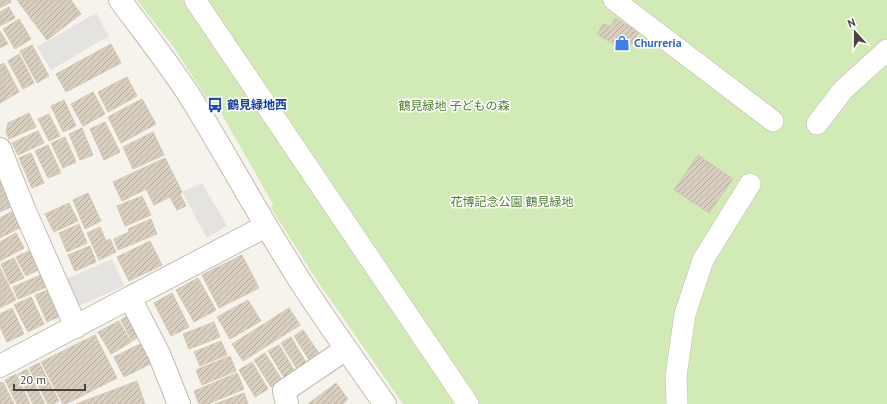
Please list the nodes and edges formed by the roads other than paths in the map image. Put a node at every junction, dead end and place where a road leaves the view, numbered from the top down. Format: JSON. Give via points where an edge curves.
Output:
{"nodes":[{"id":1,"x":120,"y":0,"type":"edge"},
{"id":2,"x":195,"y":0,"type":"edge"},
{"id":3,"x":614,"y":0,"type":"edge"},
{"id":4,"x":887,"y":50,"type":"edge"},
{"id":5,"x":773,"y":121,"type":"dead end"},
{"id":6,"x":818,"y":124,"type":"dead end"},
{"id":7,"x":0,"y":149,"type":"edge"},
{"id":8,"x":750,"y":184,"type":"dead end"},
{"id":9,"x":266,"y":226,"type":"junction"},
{"id":10,"x":130,"y":298,"type":"junction"},
{"id":11,"x":76,"y":327,"type":"junction"},
{"id":12,"x":346,"y":349,"type":"junction"},
{"id":13,"x":0,"y":366,"type":"edge"},
{"id":14,"x":180,"y":404,"type":"edge"},
{"id":15,"x":287,"y":404,"type":"edge"},
{"id":16,"x":384,"y":404,"type":"edge"},
{"id":17,"x":468,"y":404,"type":"edge"},
{"id":18,"x":678,"y":404,"type":"edge"}],
"edges":[{"from":1,"to":9,"type":"street","via":[[193,101]]},
{"from":2,"to":17,"type":"street"},
{"from":3,"to":5,"type":"street"},
{"from":4,"to":6,"type":"street","via":[[843,90]]},
{"from":7,"to":11,"type":"street"},
{"from":8,"to":18,"type":"street","via":[[704,260],[685,314],[676,376]]},
{"from":9,"to":10,"type":"street"},
{"from":9,"to":12,"type":"street"},
{"from":10,"to":11,"type":"street"},
{"from":10,"to":14,"type":"street","via":[[159,354]]},
{"from":11,"to":13,"type":"street"},
{"from":12,"to":15,"type":"street","via":[[284,391]]},
{"from":12,"to":16,"type":"street"}]}
